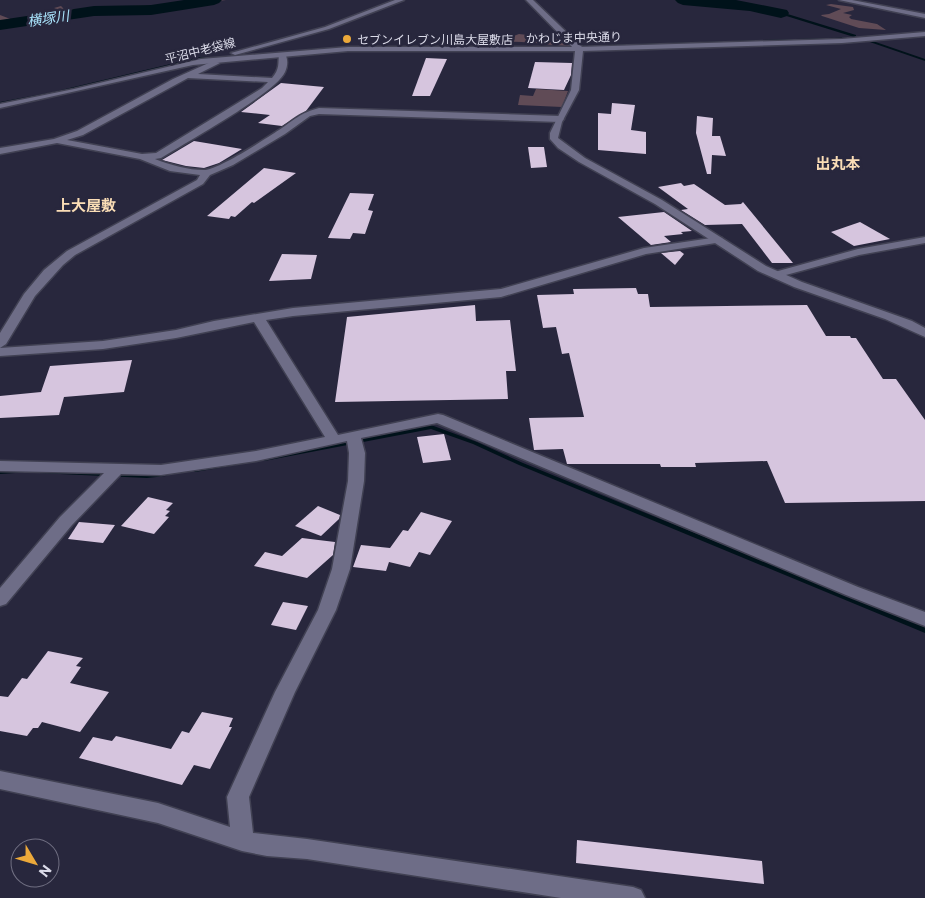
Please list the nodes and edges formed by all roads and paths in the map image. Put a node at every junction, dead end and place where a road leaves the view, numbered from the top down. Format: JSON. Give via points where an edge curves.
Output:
{"nodes":[{"id":1,"x":400,"y":0,"type":"edge"},
{"id":2,"x":529,"y":0,"type":"edge"},
{"id":3,"x":842,"y":0,"type":"edge"},
{"id":4,"x":925,"y":16,"type":"edge"},
{"id":5,"x":925,"y":34,"type":"edge"},
{"id":6,"x":579,"y":49,"type":"junction"},
{"id":7,"x":282,"y":55,"type":"junction"},
{"id":8,"x":216,"y":63,"type":"junction"},
{"id":9,"x":193,"y":64,"type":"junction"},
{"id":10,"x":186,"y":76,"type":"junction"},
{"id":11,"x":275,"y":80,"type":"junction"},
{"id":12,"x":0,"y":106,"type":"edge"},
{"id":13,"x":560,"y":119,"type":"junction"},
{"id":14,"x":56,"y":141,"type":"junction"},
{"id":15,"x":0,"y":151,"type":"edge"},
{"id":16,"x":142,"y":157,"type":"junction"},
{"id":17,"x":207,"y":173,"type":"junction"},
{"id":18,"x":718,"y":240,"type":"junction"},
{"id":19,"x":925,"y":240,"type":"edge"},
{"id":20,"x":775,"y":275,"type":"junction"},
{"id":21,"x":258,"y":318,"type":"junction"},
{"id":22,"x":925,"y":333,"type":"edge"},
{"id":23,"x":0,"y":344,"type":"edge"},
{"id":24,"x":0,"y":352,"type":"edge"},
{"id":25,"x":353,"y":435,"type":"junction"},
{"id":26,"x":333,"y":439,"type":"junction"},
{"id":27,"x":0,"y":466,"type":"edge"},
{"id":28,"x":118,"y":468,"type":"junction"},
{"id":29,"x":0,"y":600,"type":"edge"},
{"id":30,"x":925,"y":619,"type":"edge"},
{"id":31,"x":0,"y":780,"type":"edge"},
{"id":32,"x":242,"y":841,"type":"junction"},
{"id":33,"x":632,"y":898,"type":"edge"}],
"edges":[{"from":1,"to":9,"type":"street","name":"平沼中老袋線","via":[[327,28]]},
{"from":2,"to":6,"type":"street"},
{"from":3,"to":4,"type":"street"},
{"from":5,"to":6,"type":"street","name":"かわじま中央通り","via":[[842,41]]},
{"from":6,"to":7,"type":"street","name":"かわじま中央通り","via":[[363,49]]},
{"from":6,"to":13,"type":"street","via":[[574,94]]},
{"from":7,"to":8,"type":"street","name":"かわじま中央通り"},
{"from":7,"to":11,"type":"street","via":[[283,67]]},
{"from":8,"to":9,"type":"street","name":"かわじま中央通り"},
{"from":8,"to":10,"type":"street"},
{"from":9,"to":12,"type":"street","name":"平沼中老袋線"},
{"from":10,"to":11,"type":"street"},
{"from":10,"to":14,"type":"street","via":[[100,123]]},
{"from":11,"to":16,"type":"street","via":[[265,90],[178,145],[158,156]]},
{"from":13,"to":17,"type":"street","via":[[319,111],[307,114],[230,163]]},
{"from":13,"to":18,"type":"street","via":[[554,139],[566,151],[652,198]]},
{"from":14,"to":15,"type":"street"},
{"from":14,"to":16,"type":"street"},
{"from":16,"to":17,"type":"street","via":[[170,168]]},
{"from":17,"to":23,"type":"street","via":[[200,182],[71,252],[53,266],[35,286]]},
{"from":18,"to":20,"type":"street"},
{"from":18,"to":21,"type":"street","via":[[636,253],[502,293]]},
{"from":19,"to":20,"type":"street","via":[[858,252]]},
{"from":20,"to":22,"type":"street","via":[[871,309]]},
{"from":21,"to":24,"type":"street","via":[[103,345]]},
{"from":21,"to":26,"type":"street"},
{"from":25,"to":26,"type":"street"},
{"from":25,"to":30,"type":"street","via":[[438,418],[843,588]]},
{"from":25,"to":32,"type":"street","via":[[357,453],[356,481],[341,569],[327,610],[285,692],[238,797]]},
{"from":26,"to":28,"type":"street","via":[[256,456],[161,470]]},
{"from":27,"to":28,"type":"street"},
{"from":28,"to":29,"type":"street","via":[[66,521]]},
{"from":31,"to":32,"type":"street","via":[[158,813]]},
{"from":32,"to":33,"type":"street"}]}
